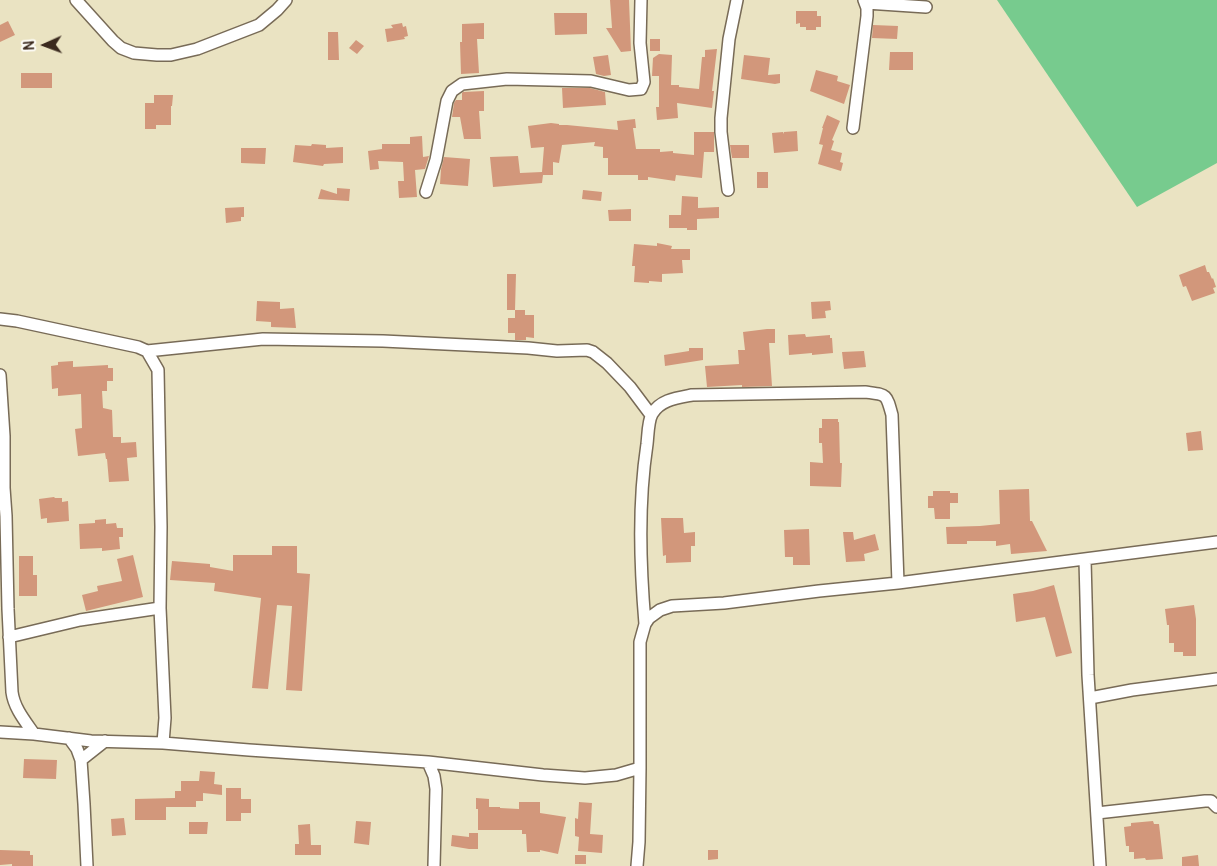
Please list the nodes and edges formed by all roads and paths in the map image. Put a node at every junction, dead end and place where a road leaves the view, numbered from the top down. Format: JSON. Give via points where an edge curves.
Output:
{"nodes":[{"id":1,"x":76,"y":0,"type":"edge"},
{"id":2,"x":286,"y":0,"type":"edge"},
{"id":3,"x":641,"y":0,"type":"edge"},
{"id":4,"x":737,"y":0,"type":"edge"},
{"id":5,"x":865,"y":1,"type":"edge"},
{"id":6,"x":926,"y":7,"type":"dead end"},
{"id":7,"x":853,"y":128,"type":"dead end"},
{"id":8,"x":728,"y":190,"type":"dead end"},
{"id":9,"x":426,"y":192,"type":"dead end"},
{"id":10,"x":0,"y":320,"type":"edge"},
{"id":11,"x":147,"y":351,"type":"junction"},
{"id":12,"x":0,"y":374,"type":"edge"},
{"id":13,"x":651,"y":415,"type":"junction"},
{"id":14,"x":2,"y":488,"type":"edge"},
{"id":15,"x":1217,"y":542,"type":"edge"},
{"id":16,"x":1085,"y":560,"type":"junction"},
{"id":17,"x":898,"y":584,"type":"junction"},
{"id":18,"x":160,"y":608,"type":"junction"},
{"id":19,"x":645,"y":624,"type":"junction"},
{"id":20,"x":9,"y":636,"type":"junction"},
{"id":21,"x":1217,"y":679,"type":"edge"},
{"id":22,"x":1090,"y":698,"type":"junction"},
{"id":23,"x":0,"y":732,"type":"edge"},
{"id":24,"x":34,"y":734,"type":"junction"},
{"id":25,"x":69,"y":738,"type":"junction"},
{"id":26,"x":105,"y":741,"type":"junction"},
{"id":27,"x":164,"y":744,"type":"junction"},
{"id":28,"x":81,"y":760,"type":"junction"},
{"id":29,"x":428,"y":762,"type":"junction"},
{"id":30,"x":640,"y":768,"type":"junction"},
{"id":31,"x":1215,"y":803,"type":"edge"},
{"id":32,"x":1097,"y":813,"type":"junction"},
{"id":33,"x":86,"y":866,"type":"edge"},
{"id":34,"x":434,"y":866,"type":"edge"},
{"id":35,"x":637,"y":866,"type":"edge"},
{"id":36,"x":1100,"y":866,"type":"edge"}],
"edges":[{"from":1,"to":2,"type":"street","via":[[121,48],[134,53],[171,55],[197,49],[258,25]]},
{"from":3,"to":9,"type":"street","via":[[640,43],[644,82],[641,89],[629,90],[591,81],[506,79],[462,84],[450,95]]},
{"from":4,"to":8,"type":"street","via":[[729,38],[721,118]]},
{"from":5,"to":6,"type":"street"},
{"from":5,"to":7,"type":"street","via":[[867,16]]},
{"from":10,"to":11,"type":"street","via":[[17,321]]},
{"from":11,"to":13,"type":"street","via":[[263,339],[587,350],[608,362]]},
{"from":11,"to":18,"type":"street","via":[[158,370],[159,385]]},
{"from":12,"to":14,"type":"street","via":[[4,436]]},
{"from":13,"to":17,"type":"street","via":[[662,403],[692,395],[865,392],[882,395],[888,400],[892,415]]},
{"from":13,"to":19,"type":"street","via":[[641,507]]},
{"from":14,"to":20,"type":"street","via":[[6,516]]},
{"from":15,"to":16,"type":"street"},
{"from":16,"to":17,"type":"street"},
{"from":16,"to":22,"type":"street"},
{"from":17,"to":19,"type":"street","via":[[672,606],[660,610]]},
{"from":18,"to":20,"type":"street","via":[[80,620]]},
{"from":18,"to":27,"type":"street"},
{"from":19,"to":30,"type":"street","via":[[640,642]]},
{"from":20,"to":24,"type":"street","via":[[13,696],[18,711]]},
{"from":21,"to":22,"type":"street"},
{"from":22,"to":32,"type":"street"},
{"from":23,"to":24,"type":"street"},
{"from":24,"to":25,"type":"street"},
{"from":25,"to":26,"type":"street"},
{"from":25,"to":28,"type":"street"},
{"from":26,"to":27,"type":"street"},
{"from":26,"to":28,"type":"street"},
{"from":27,"to":29,"type":"street"},
{"from":28,"to":33,"type":"street"},
{"from":29,"to":30,"type":"street","via":[[585,778],[616,775]]},
{"from":29,"to":34,"type":"street","via":[[436,789]]},
{"from":30,"to":35,"type":"street"},
{"from":31,"to":32,"type":"street"},
{"from":32,"to":36,"type":"street"}]}
